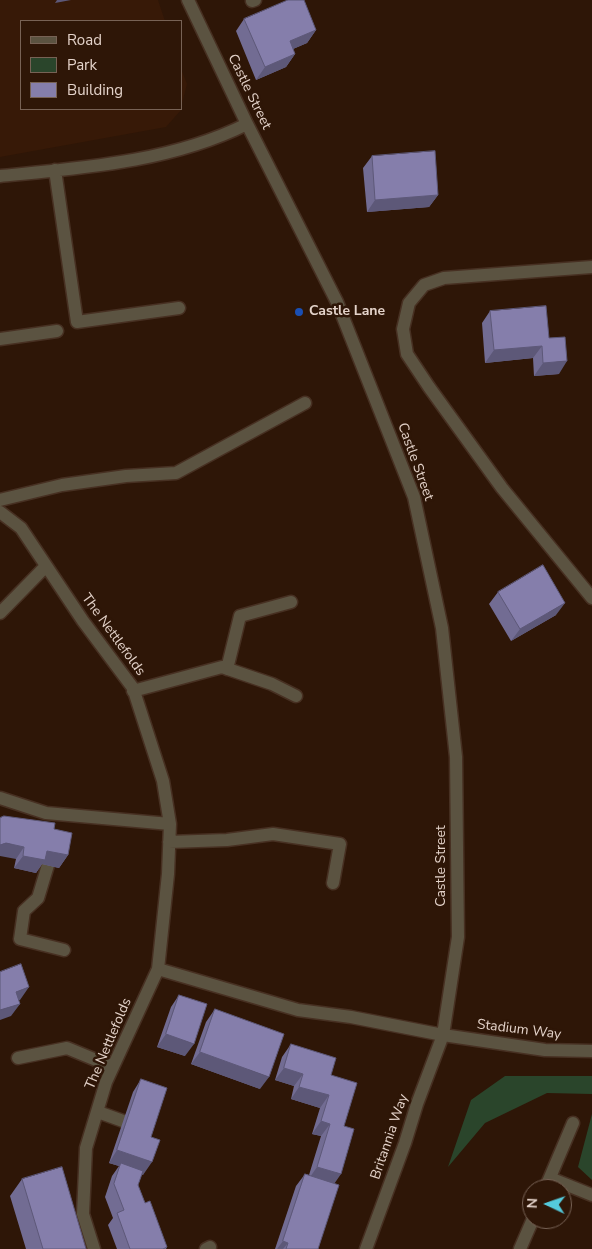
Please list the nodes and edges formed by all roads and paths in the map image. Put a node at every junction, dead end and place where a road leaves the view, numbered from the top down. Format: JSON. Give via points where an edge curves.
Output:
{"nodes":[{"id":1,"x":188,"y":0,"type":"edge"},
{"id":2,"x":247,"y":124,"type":"junction"},
{"id":3,"x":55,"y":170,"type":"junction"},
{"id":4,"x":0,"y":176,"type":"edge"},
{"id":5,"x":592,"y":267,"type":"edge"},
{"id":6,"x":179,"y":308,"type":"dead end"},
{"id":7,"x":58,"y":331,"type":"dead end"},
{"id":8,"x":0,"y":339,"type":"edge"},
{"id":9,"x":305,"y":403,"type":"dead end"},
{"id":10,"x":0,"y":500,"type":"edge"},
{"id":11,"x":0,"y":512,"type":"edge"},
{"id":12,"x":46,"y":566,"type":"junction"},
{"id":13,"x":592,"y":598,"type":"edge"},
{"id":14,"x":291,"y":602,"type":"dead end"},
{"id":15,"x":0,"y":614,"type":"edge"},
{"id":16,"x":227,"y":669,"type":"junction"},
{"id":17,"x":133,"y":691,"type":"junction"},
{"id":18,"x":296,"y":696,"type":"dead end"},
{"id":19,"x":0,"y":798,"type":"edge"},
{"id":20,"x":170,"y":824,"type":"junction"},
{"id":21,"x":169,"y":842,"type":"junction"},
{"id":22,"x":48,"y":865,"type":"edge"},
{"id":23,"x":333,"y":884,"type":"dead end"},
{"id":24,"x":64,"y":950,"type":"dead end"},
{"id":25,"x":158,"y":969,"type":"junction"},
{"id":26,"x":443,"y":1035,"type":"junction"},
{"id":27,"x":592,"y":1051,"type":"edge"},
{"id":28,"x":18,"y":1058,"type":"dead end"},
{"id":29,"x":113,"y":1067,"type":"junction"},
{"id":30,"x":98,"y":1112,"type":"junction"},
{"id":31,"x":123,"y":1121,"type":"dead end"},
{"id":32,"x":573,"y":1123,"type":"dead end"},
{"id":33,"x":550,"y":1179,"type":"edge"},
{"id":34,"x":572,"y":1190,"type":"edge"},
{"id":35,"x":592,"y":1195,"type":"edge"},
{"id":36,"x":529,"y":1229,"type":"edge"},
{"id":37,"x":94,"y":1249,"type":"edge"},
{"id":38,"x":366,"y":1249,"type":"edge"},
{"id":39,"x":520,"y":1249,"type":"edge"}],
"edges":[{"from":1,"to":2,"type":"street","name":"Castle Street"},
{"from":2,"to":3,"type":"street","via":[[221,137],[152,157]]},
{"from":2,"to":26,"type":"street","name":"Castle Street","via":[[337,302],[414,497],[442,628],[456,757],[458,937]]},
{"from":3,"to":4,"type":"street"},
{"from":3,"to":6,"type":"street","via":[[77,322]]},
{"from":5,"to":13,"type":"street","via":[[444,278],[424,285],[409,303],[404,329],[407,354],[429,388],[502,488]]},
{"from":7,"to":8,"type":"street"},
{"from":9,"to":10,"type":"street","via":[[176,473],[62,485]]},
{"from":11,"to":12,"type":"street","name":"The Nettlefolds","via":[[21,528]]},
{"from":12,"to":15,"type":"street"},
{"from":12,"to":17,"type":"street","name":"The Nettlefolds"},
{"from":14,"to":16,"type":"street","via":[[240,616]]},
{"from":16,"to":17,"type":"street","via":[[222,667]]},
{"from":16,"to":18,"type":"street"},
{"from":17,"to":20,"type":"street","name":"The Nettlefolds","via":[[163,781]]},
{"from":19,"to":20,"type":"street","via":[[55,819]]},
{"from":20,"to":21,"type":"street","name":"The Nettlefolds"},
{"from":21,"to":23,"type":"street","via":[[272,834],[340,844]]},
{"from":21,"to":25,"type":"street","name":"The Nettlefolds"},
{"from":22,"to":24,"type":"street","via":[[38,898],[24,911],[20,939]]},
{"from":25,"to":26,"type":"street","via":[[298,1010]]},
{"from":25,"to":29,"type":"street","name":"The Nettlefolds"},
{"from":26,"to":27,"type":"street","name":"Stadium Way","via":[[545,1050]]},
{"from":26,"to":38,"type":"street","name":"Britannia Way"},
{"from":28,"to":29,"type":"street","via":[[67,1048]]},
{"from":29,"to":30,"type":"street","name":"The Nettlefolds"},
{"from":30,"to":31,"type":"street"},
{"from":30,"to":37,"type":"street","name":"The Nettlefolds","via":[[86,1148],[83,1214]]},
{"from":32,"to":33,"type":"street"},
{"from":34,"to":35,"type":"street"},
{"from":36,"to":39,"type":"street"}]}
